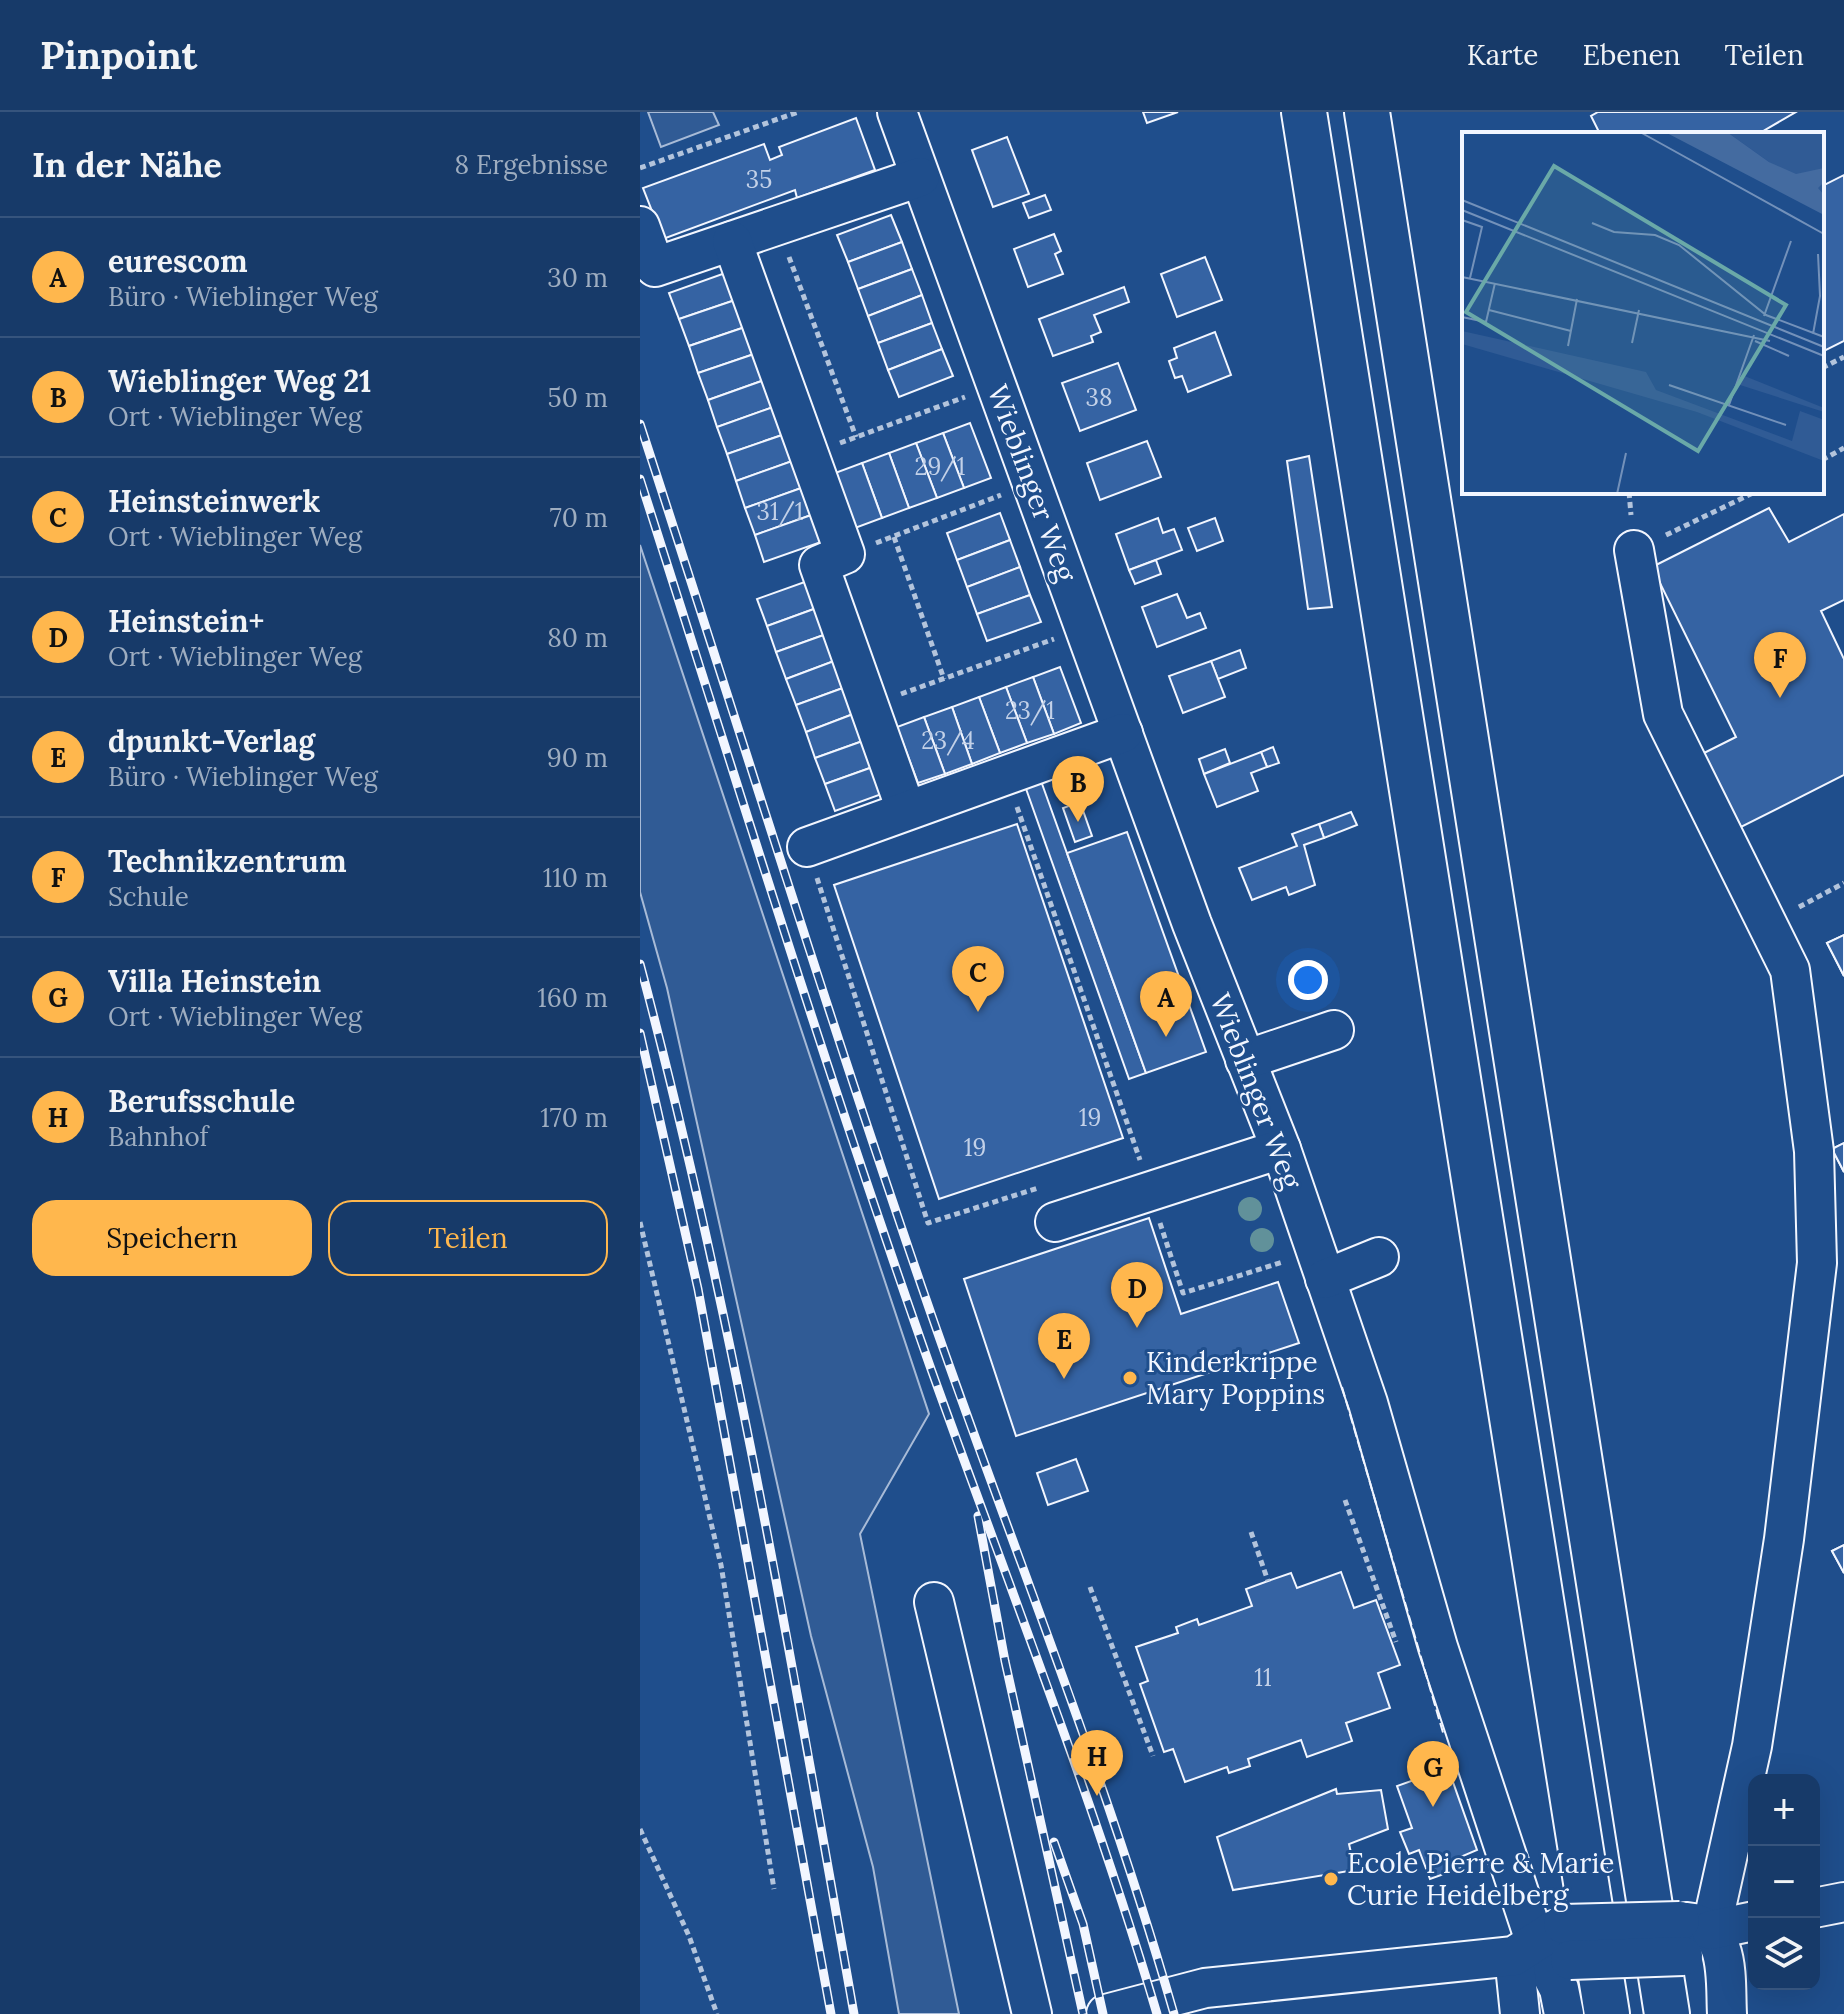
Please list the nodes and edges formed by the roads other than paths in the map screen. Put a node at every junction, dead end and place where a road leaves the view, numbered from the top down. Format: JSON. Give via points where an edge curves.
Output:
{"nodes":[{"id":1,"x":897,"y":112,"type":"edge"},
{"id":2,"x":1304,"y":112,"type":"edge"},
{"id":3,"x":1367,"y":112,"type":"edge"},
{"id":4,"x":920,"y":177,"type":"junction"},
{"id":5,"x":640,"y":226,"type":"edge"},
{"id":6,"x":732,"y":241,"type":"junction"},
{"id":7,"x":1634,"y":550,"type":"road end"},
{"id":8,"x":1123,"y":733,"type":"junction"},
{"id":9,"x":906,"y":810,"type":"junction"},
{"id":10,"x":807,"y":847,"type":"road end"},
{"id":11,"x":1334,"y":1030,"type":"dead end"},
{"id":12,"x":1245,"y":1060,"type":"junction"},
{"id":13,"x":1281,"y":1149,"type":"junction"},
{"id":14,"x":1055,"y":1222,"type":"dead end"},
{"id":15,"x":1379,"y":1257,"type":"dead end"},
{"id":16,"x":1320,"y":1265,"type":"junction"},
{"id":17,"x":934,"y":1602,"type":"dead end"},
{"id":18,"x":1844,"y":1902,"type":"edge"},
{"id":19,"x":1820,"y":1907,"type":"edge"},
{"id":20,"x":1748,"y":1923,"type":"edge"},
{"id":21,"x":1699,"y":1941,"type":"junction"},
{"id":22,"x":1546,"y":1946,"type":"junction"},
{"id":23,"x":1032,"y":2014,"type":"edge"},
{"id":24,"x":1106,"y":2014,"type":"edge"},
{"id":25,"x":1520,"y":2014,"type":"edge"},
{"id":26,"x":1564,"y":2014,"type":"edge"},
{"id":27,"x":1607,"y":2014,"type":"edge"},
{"id":28,"x":1667,"y":2014,"type":"edge"},
{"id":29,"x":1727,"y":2014,"type":"edge"}],
"edges":[{"from":1,"to":4,"type":"street","name":"Wieblinger Weg"},
{"from":2,"to":27,"type":"highway"},
{"from":3,"to":28,"type":"highway"},
{"from":4,"to":6,"type":"street"},
{"from":4,"to":8,"type":"street","name":"Wieblinger Weg"},
{"from":5,"to":6,"type":"street","via":[[655,267]]},
{"from":6,"to":9,"type":"street","via":[[845,554],[819,565]]},
{"from":7,"to":21,"type":"street","via":[[1663,714],[1790,970],[1814,1151],[1817,1263],[1763,1687]]},
{"from":8,"to":9,"type":"street"},
{"from":8,"to":12,"type":"street","name":"Wieblinger Weg"},
{"from":9,"to":10,"type":"street"},
{"from":11,"to":12,"type":"street"},
{"from":12,"to":13,"type":"street","name":"Wieblinger Weg"},
{"from":13,"to":14,"type":"street"},
{"from":13,"to":16,"type":"street","name":"Wieblinger Weg"},
{"from":15,"to":16,"type":"street"},
{"from":16,"to":22,"type":"street","name":"Wieblinger Weg","via":[[1394,1486],[1461,1720]]},
{"from":17,"to":23,"type":"street"},
{"from":18,"to":19,"type":"street"},
{"from":20,"to":21,"type":"street"},
{"from":21,"to":22,"type":"street","bridge":true},
{"from":21,"to":29,"type":"street"},
{"from":22,"to":24,"type":"street","via":[[1205,1988]]},
{"from":22,"to":25,"type":"street"},
{"from":22,"to":26,"type":"street"}]}
